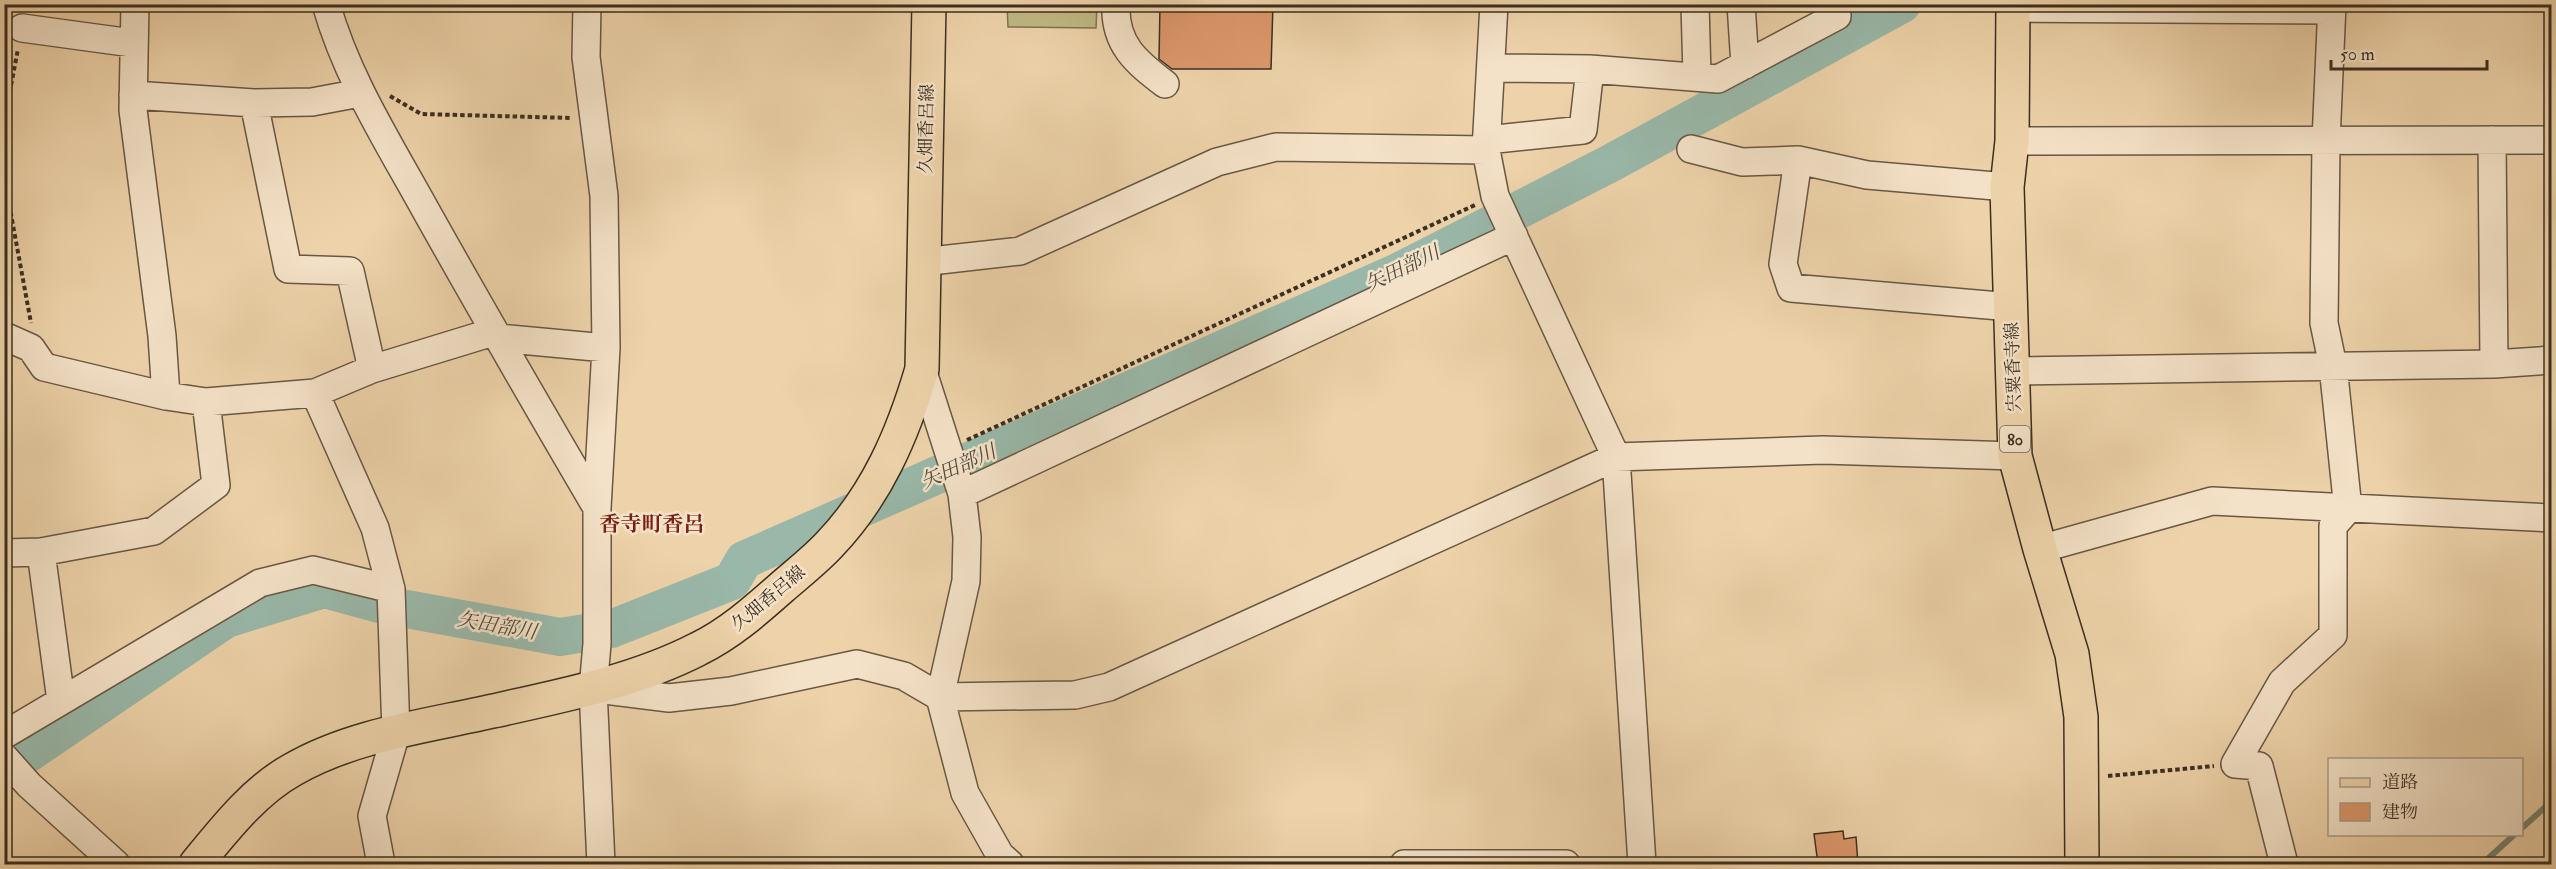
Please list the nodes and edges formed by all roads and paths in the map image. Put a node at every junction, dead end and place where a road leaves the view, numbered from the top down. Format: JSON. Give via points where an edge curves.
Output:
{"nodes":[{"id":1,"x":135,"y":4,"type":"edge"},
{"id":2,"x":326,"y":4,"type":"edge"},
{"id":3,"x":587,"y":4,"type":"edge"},
{"id":4,"x":929,"y":4,"type":"edge"},
{"id":5,"x":1116,"y":4,"type":"edge"},
{"id":6,"x":1494,"y":4,"type":"edge"},
{"id":7,"x":1695,"y":4,"type":"edge"},
{"id":8,"x":1741,"y":4,"type":"edge"},
{"id":9,"x":1836,"y":4,"type":"edge"},
{"id":10,"x":2012,"y":6,"type":"edge"},
{"id":11,"x":2332,"y":7,"type":"edge"},
{"id":12,"x":22,"y":28,"type":"joint"},
{"id":13,"x":132,"y":43,"type":"junction"},
{"id":14,"x":1745,"y":65,"type":"junction"},
{"id":15,"x":1491,"y":68,"type":"junction"},
{"id":16,"x":1590,"y":69,"type":"junction"},
{"id":17,"x":1697,"y":76,"type":"junction"},
{"id":18,"x":1165,"y":84,"type":"dead end"},
{"id":19,"x":360,"y":93,"type":"junction"},
{"id":20,"x":133,"y":95,"type":"junction"},
{"id":21,"x":254,"y":103,"type":"junction"},
{"id":22,"x":594,"y":119,"type":"junction"},
{"id":23,"x":4,"y":122,"type":"edge"},
{"id":24,"x":2492,"y":140,"type":"junction"},
{"id":25,"x":2552,"y":140,"type":"edge"},
{"id":26,"x":2012,"y":141,"type":"junction"},
{"id":27,"x":2326,"y":141,"type":"junction"},
{"id":28,"x":1486,"y":145,"type":"junction"},
{"id":29,"x":1691,"y":149,"type":"dead end"},
{"id":30,"x":4,"y":160,"type":"edge"},
{"id":31,"x":1798,"y":160,"type":"junction"},
{"id":32,"x":2007,"y":187,"type":"junction"},
{"id":33,"x":1495,"y":196,"type":"junction"},
{"id":34,"x":1514,"y":236,"type":"junction"},
{"id":35,"x":922,"y":262,"type":"junction"},
{"id":36,"x":2011,"y":307,"type":"junction"},
{"id":37,"x":496,"y":335,"type":"junction"},
{"id":38,"x":4,"y":336,"type":"edge"},
{"id":39,"x":31,"y":348,"type":"junction"},
{"id":40,"x":606,"y":348,"type":"junction"},
{"id":41,"x":2552,"y":360,"type":"edge"},
{"id":42,"x":2494,"y":364,"type":"junction"},
{"id":43,"x":2333,"y":366,"type":"junction"},
{"id":44,"x":372,"y":369,"type":"junction"},
{"id":45,"x":922,"y":369,"type":"junction"},
{"id":46,"x":2014,"y":371,"type":"junction"},
{"id":47,"x":315,"y":393,"type":"junction"},
{"id":48,"x":165,"y":396,"type":"junction"},
{"id":49,"x":206,"y":402,"type":"junction"},
{"id":50,"x":948,"y":449,"type":"junction"},
{"id":51,"x":2015,"y":456,"type":"junction"},
{"id":52,"x":1616,"y":457,"type":"junction"},
{"id":53,"x":962,"y":494,"type":"junction"},
{"id":54,"x":597,"y":508,"type":"junction"},
{"id":55,"x":2348,"y":509,"type":"junction"},
{"id":56,"x":2552,"y":518,"type":"edge"},
{"id":57,"x":2040,"y":549,"type":"junction"},
{"id":58,"x":41,"y":552,"type":"junction"},
{"id":59,"x":4,"y":553,"type":"edge"},
{"id":60,"x":391,"y":588,"type":"junction"},
{"id":61,"x":593,"y":689,"type":"junction"},
{"id":62,"x":940,"y":697,"type":"junction"},
{"id":63,"x":61,"y":701,"type":"junction"},
{"id":64,"x":396,"y":733,"type":"junction"},
{"id":65,"x":4,"y":735,"type":"edge"},
{"id":66,"x":4,"y":758,"type":"edge"},
{"id":67,"x":2235,"y":764,"type":"junction"},
{"id":68,"x":2083,"y":778,"type":"junction"},
{"id":69,"x":116,"y":864,"type":"edge"},
{"id":70,"x":196,"y":864,"type":"edge"},
{"id":71,"x":381,"y":864,"type":"edge"},
{"id":72,"x":600,"y":864,"type":"edge"},
{"id":73,"x":1010,"y":864,"type":"edge"},
{"id":74,"x":1404,"y":864,"type":"edge"},
{"id":75,"x":1566,"y":864,"type":"edge"},
{"id":76,"x":1642,"y":864,"type":"edge"},
{"id":77,"x":2082,"y":864,"type":"edge"},
{"id":78,"x":2284,"y":864,"type":"edge"}],
"edges":[{"from":1,"to":13,"type":"street"},
{"from":2,"to":19,"type":"street"},
{"from":3,"to":22,"type":"street","via":[[586,57]]},
{"from":4,"to":35,"type":"main road","name":"久畑香呂線"},
{"from":5,"to":18,"type":"street","via":[[1115,25],[1135,61]]},
{"from":6,"to":15,"type":"street"},
{"from":7,"to":17,"type":"street"},
{"from":8,"to":14,"type":"street"},
{"from":9,"to":14,"type":"street","via":[[1837,16]]},
{"from":10,"to":11,"type":"street"},
{"from":10,"to":26,"type":"main road","name":"宍粟香寺線","number":"80"},
{"from":11,"to":27,"type":"street"},
{"from":12,"to":13,"type":"street"},
{"from":12,"to":23,"type":"path"},
{"from":13,"to":20,"type":"street"},
{"from":14,"to":17,"type":"street","via":[[1718,80]]},
{"from":15,"to":16,"type":"street"},
{"from":15,"to":28,"type":"street"},
{"from":16,"to":17,"type":"street"},
{"from":16,"to":28,"type":"street","via":[[1583,130]]},
{"from":19,"to":21,"type":"street","via":[[312,102]]},
{"from":19,"to":22,"type":"path","via":[[383,92],[421,114]]},
{"from":19,"to":37,"type":"street"},
{"from":20,"to":21,"type":"street"},
{"from":20,"to":48,"type":"street","via":[[162,336]]},
{"from":21,"to":44,"type":"street","via":[[288,268],[350,271]]},
{"from":22,"to":40,"type":"street","via":[[604,196]]},
{"from":24,"to":25,"type":"street"},
{"from":24,"to":27,"type":"street"},
{"from":24,"to":42,"type":"street"},
{"from":26,"to":27,"type":"street"},
{"from":26,"to":32,"type":"main road","name":"宍粟香寺線","number":"80"},
{"from":27,"to":43,"type":"street","via":[[2324,323]]},
{"from":28,"to":33,"type":"street"},
{"from":28,"to":35,"type":"street","via":[[1276,147],[1217,162],[1020,251]]},
{"from":29,"to":31,"type":"street","via":[[1742,162]]},
{"from":30,"to":39,"type":"path","via":[[33,333]]},
{"from":31,"to":32,"type":"street","via":[[1867,175]]},
{"from":31,"to":36,"type":"street","via":[[1783,264],[1791,288]]},
{"from":32,"to":36,"type":"main road","name":"宍粟香寺線","number":"80"},
{"from":33,"to":34,"type":"street"},
{"from":33,"to":50,"type":"path"},
{"from":34,"to":52,"type":"street"},
{"from":34,"to":53,"type":"street"},
{"from":35,"to":45,"type":"main road","name":"久畑香呂線"},
{"from":36,"to":46,"type":"main road","name":"宍粟香寺線","number":"80"},
{"from":37,"to":40,"type":"street"},
{"from":37,"to":44,"type":"street"},
{"from":37,"to":54,"type":"street"},
{"from":38,"to":39,"type":"street"},
{"from":39,"to":48,"type":"street","via":[[44,367]]},
{"from":40,"to":54,"type":"street"},
{"from":41,"to":42,"type":"street"},
{"from":42,"to":43,"type":"street"},
{"from":43,"to":46,"type":"street"},
{"from":43,"to":55,"type":"street"},
{"from":44,"to":47,"type":"street"},
{"from":45,"to":50,"type":"street"},
{"from":45,"to":61,"type":"main road","name":"久畑香呂線","via":[[890,459],[829,546],[747,618],[698,650]]},
{"from":46,"to":51,"type":"main road","name":"宍粟香寺線","number":"80"},
{"from":47,"to":49,"type":"street"},
{"from":47,"to":60,"type":"street","via":[[375,528]]},
{"from":48,"to":49,"type":"street"},
{"from":49,"to":58,"type":"street","via":[[216,485],[154,531]]},
{"from":50,"to":53,"type":"street"},
{"from":51,"to":52,"type":"street","via":[[1823,450]]},
{"from":51,"to":57,"type":"main road","name":"宍粟香寺線","number":"80"},
{"from":52,"to":62,"type":"street","via":[[1108,687],[1075,695]]},
{"from":52,"to":76,"type":"street"},
{"from":53,"to":62,"type":"street","via":[[967,537],[966,581]]},
{"from":54,"to":61,"type":"street","via":[[597,644]]},
{"from":55,"to":56,"type":"street"},
{"from":55,"to":57,"type":"street","via":[[2212,501]]},
{"from":55,"to":67,"type":"street","via":[[2333,526],[2333,635],[2282,682]]},
{"from":57,"to":68,"type":"main road","name":"宍粟香寺線","number":"80","via":[[2072,654],[2081,717]]},
{"from":58,"to":59,"type":"street"},
{"from":58,"to":63,"type":"street"},
{"from":60,"to":63,"type":"street","via":[[313,570],[260,583]]},
{"from":60,"to":64,"type":"street"},
{"from":61,"to":62,"type":"street","via":[[669,698],[731,691],[857,664],[904,676]]},
{"from":61,"to":64,"type":"main road","name":"久畑香呂線"},
{"from":61,"to":72,"type":"street"},
{"from":62,"to":73,"type":"street","via":[[965,793],[1000,855]]},
{"from":63,"to":65,"type":"street"},
{"from":64,"to":70,"type":"main road","name":"久畑香呂線","via":[[340,748],[290,771],[248,806]]},
{"from":64,"to":71,"type":"street","via":[[372,816]]},
{"from":66,"to":69,"type":"street"},
{"from":67,"to":68,"type":"path"},
{"from":67,"to":78,"type":"street","via":[[2259,766]]},
{"from":68,"to":77,"type":"main road","name":"宍粟香寺線","number":"80"},
{"from":74,"to":75,"type":"street"}]}
